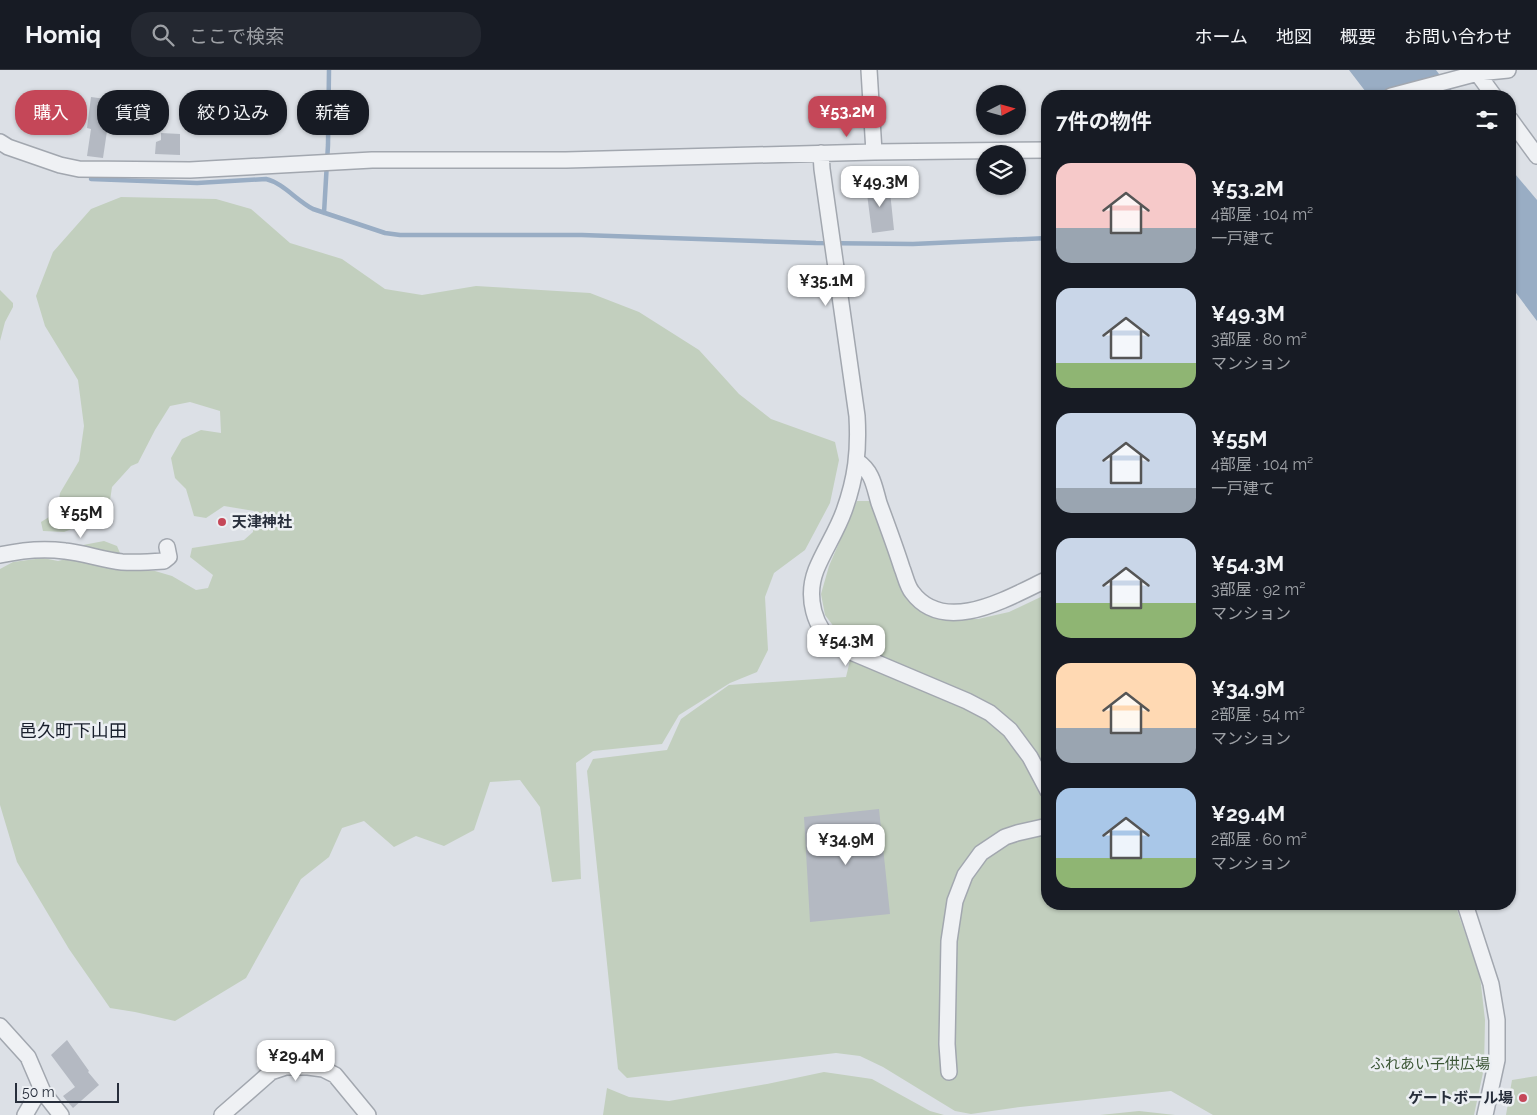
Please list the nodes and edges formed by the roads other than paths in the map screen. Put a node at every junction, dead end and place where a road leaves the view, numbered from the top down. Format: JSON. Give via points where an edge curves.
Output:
{"nodes":[{"id":1,"x":869,"y":70,"type":"edge"},
{"id":2,"x":1508,"y":70,"type":"edge"},
{"id":3,"x":1473,"y":73,"type":"edge"},
{"id":4,"x":1412,"y":90,"type":"edge"},
{"id":5,"x":1489,"y":90,"type":"edge"},
{"id":6,"x":1516,"y":127,"type":"edge"},
{"id":7,"x":0,"y":142,"type":"edge"},
{"id":8,"x":1041,"y":150,"type":"edge"},
{"id":9,"x":874,"y":152,"type":"junction"},
{"id":10,"x":821,"y":153,"type":"junction"},
{"id":11,"x":1537,"y":156,"type":"edge"},
{"id":12,"x":857,"y":461,"type":"junction"},
{"id":13,"x":166,"y":548,"type":"dead end"},
{"id":14,"x":0,"y":555,"type":"edge"},
{"id":15,"x":1041,"y":582,"type":"edge"},
{"id":16,"x":1041,"y":777,"type":"edge"},
{"id":17,"x":1041,"y":828,"type":"edge"},
{"id":18,"x":1467,"y":910,"type":"edge"},
{"id":19,"x":0,"y":1026,"type":"edge"},
{"id":20,"x":949,"y":1072,"type":"dead end"},
{"id":21,"x":43,"y":1092,"type":"junction"},
{"id":22,"x":25,"y":1115,"type":"edge"},
{"id":23,"x":61,"y":1115,"type":"edge"},
{"id":24,"x":222,"y":1115,"type":"edge"},
{"id":25,"x":368,"y":1115,"type":"edge"},
{"id":26,"x":1485,"y":1115,"type":"edge"}],
"edges":[{"from":1,"to":9,"type":"street"},
{"from":2,"to":3,"type":"street"},
{"from":3,"to":4,"type":"street"},
{"from":3,"to":5,"type":"street"},
{"from":6,"to":11,"type":"street"},
{"from":7,"to":10,"type":"street","via":[[79,169],[190,170],[372,160],[566,160]]},
{"from":8,"to":9,"type":"street"},
{"from":9,"to":10,"type":"street"},
{"from":10,"to":12,"type":"street","via":[[857,416]]},
{"from":12,"to":15,"type":"street","via":[[866,466],[872,478],[911,591],[923,604],[953,613],[972,611],[993,605]]},
{"from":12,"to":16,"type":"street","via":[[844,512],[811,587],[816,620],[837,645],[967,700],[990,713],[1010,730],[1030,756]]},
{"from":13,"to":14,"type":"street","via":[[169,557],[164,561],[145,562],[32,549]]},
{"from":17,"to":20,"type":"street","via":[[1005,837],[980,853],[965,875],[955,901],[949,941]]},
{"from":18,"to":26,"type":"street","via":[[1491,984],[1497,1020],[1497,1060]]},
{"from":19,"to":21,"type":"street","via":[[28,1057]]},
{"from":21,"to":22,"type":"street","via":[[36,1096]]},
{"from":21,"to":23,"type":"street"},
{"from":24,"to":25,"type":"street","via":[[271,1072],[286,1067],[308,1066],[335,1075]]}]}
